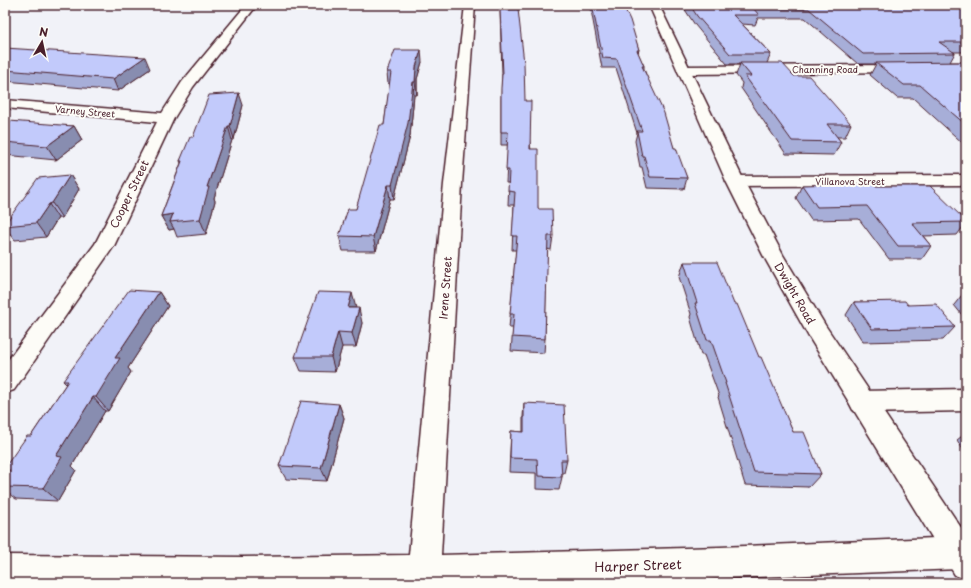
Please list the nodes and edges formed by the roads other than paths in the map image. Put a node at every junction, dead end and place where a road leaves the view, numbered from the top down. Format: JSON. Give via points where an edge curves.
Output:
{"nodes":[{"id":1,"x":252,"y":5,"type":"edge"},
{"id":2,"x":470,"y":5,"type":"edge"},
{"id":3,"x":654,"y":5,"type":"edge"},
{"id":4,"x":919,"y":69,"type":"edge"},
{"id":5,"x":684,"y":70,"type":"junction"},
{"id":6,"x":5,"y":104,"type":"edge"},
{"id":7,"x":166,"y":118,"type":"junction"},
{"id":8,"x":966,"y":180,"type":"edge"},
{"id":9,"x":735,"y":181,"type":"junction"},
{"id":10,"x":5,"y":383,"type":"edge"},
{"id":11,"x":966,"y":400,"type":"edge"},
{"id":12,"x":862,"y":402,"type":"junction"},
{"id":13,"x":963,"y":558,"type":"edge"},
{"id":14,"x":5,"y":571,"type":"edge"},
{"id":15,"x":424,"y":572,"type":"junction"}],
"edges":[{"from":1,"to":7,"type":"street","name":"Cooper Street","via":[[187,85]]},
{"from":2,"to":15,"type":"street","name":"Irene Street","via":[[453,184]]},
{"from":3,"to":5,"type":"street","name":"Dwight Road"},
{"from":4,"to":5,"type":"street","name":"Channing Road"},
{"from":5,"to":9,"type":"street","name":"Dwight Road"},
{"from":6,"to":7,"type":"street","name":"Varney Street"},
{"from":7,"to":10,"type":"street","name":"Cooper Street","via":[[104,246]]},
{"from":8,"to":9,"type":"street","name":"Villanova Street"},
{"from":9,"to":12,"type":"street","name":"Dwight Road","via":[[799,301]]},
{"from":11,"to":12,"type":"street"},
{"from":12,"to":13,"type":"street","name":"Dwight Road"},
{"from":13,"to":15,"type":"street","name":"Harper Street"},
{"from":14,"to":15,"type":"street","name":"Harper Street","via":[[126,574]]}]}
